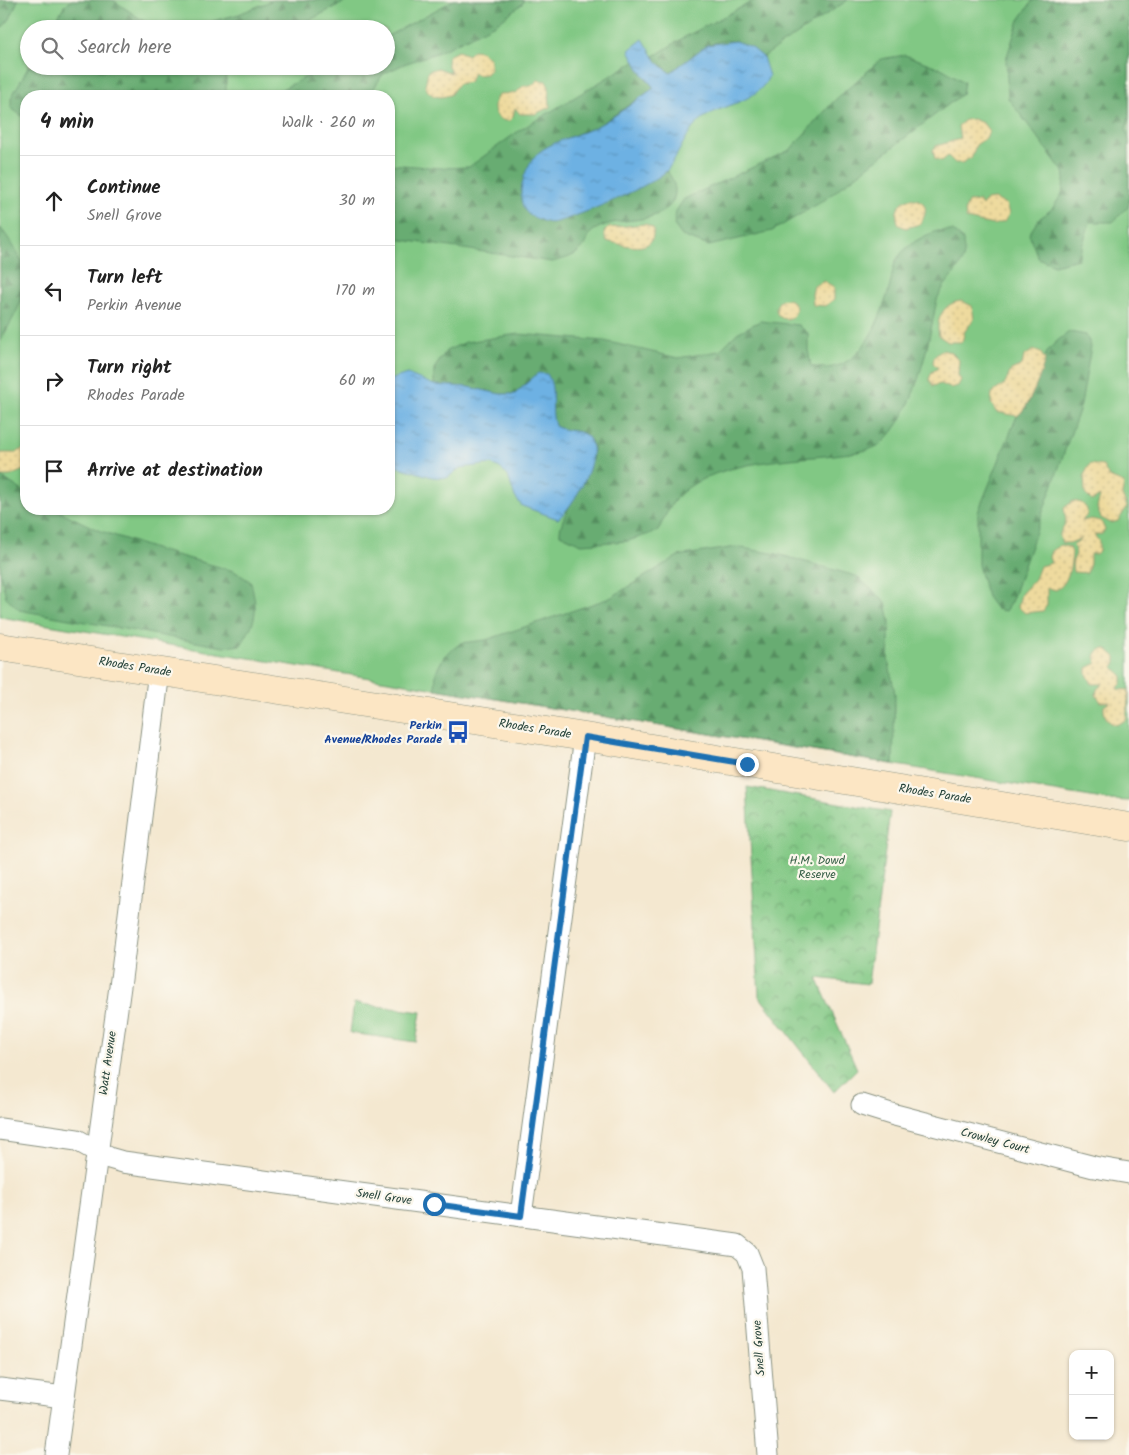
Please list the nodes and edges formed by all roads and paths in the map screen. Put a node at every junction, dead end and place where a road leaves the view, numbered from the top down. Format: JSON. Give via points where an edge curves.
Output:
{"nodes":[{"id":1,"x":0,"y":647,"type":"edge"},
{"id":2,"x":159,"y":671,"type":"junction"},
{"id":3,"x":585,"y":737,"type":"junction"},
{"id":4,"x":1129,"y":827,"type":"edge"},
{"id":5,"x":862,"y":1105,"type":"dead end"},
{"id":6,"x":0,"y":1128,"type":"edge"},
{"id":7,"x":96,"y":1150,"type":"junction"},
{"id":8,"x":1129,"y":1173,"type":"edge"},
{"id":9,"x":521,"y":1216,"type":"junction"},
{"id":10,"x":0,"y":1389,"type":"edge"},
{"id":11,"x":64,"y":1397,"type":"junction"},
{"id":12,"x":56,"y":1455,"type":"edge"},
{"id":13,"x":768,"y":1455,"type":"edge"}],
"edges":[{"from":1,"to":2,"type":"main road","name":"Rhodes Parade"},
{"from":2,"to":3,"type":"main road","name":"Rhodes Parade"},
{"from":2,"to":7,"type":"street","name":"Watt Avenue"},
{"from":3,"to":4,"type":"main road","name":"Rhodes Parade"},
{"from":3,"to":9,"type":"street"},
{"from":5,"to":8,"type":"street","name":"Crowley Court","via":[[1065,1160]]},
{"from":6,"to":7,"type":"street","name":"Snell Grove","via":[[77,1140]]},
{"from":7,"to":9,"type":"street","name":"Snell Grove","via":[[123,1162]]},
{"from":7,"to":11,"type":"street","name":"Watt Avenue"},
{"from":9,"to":13,"type":"street","name":"Snell Grove","via":[[729,1242],[743,1249],[753,1268]]},
{"from":10,"to":11,"type":"street"},
{"from":11,"to":12,"type":"street","name":"Watt Avenue"}]}
